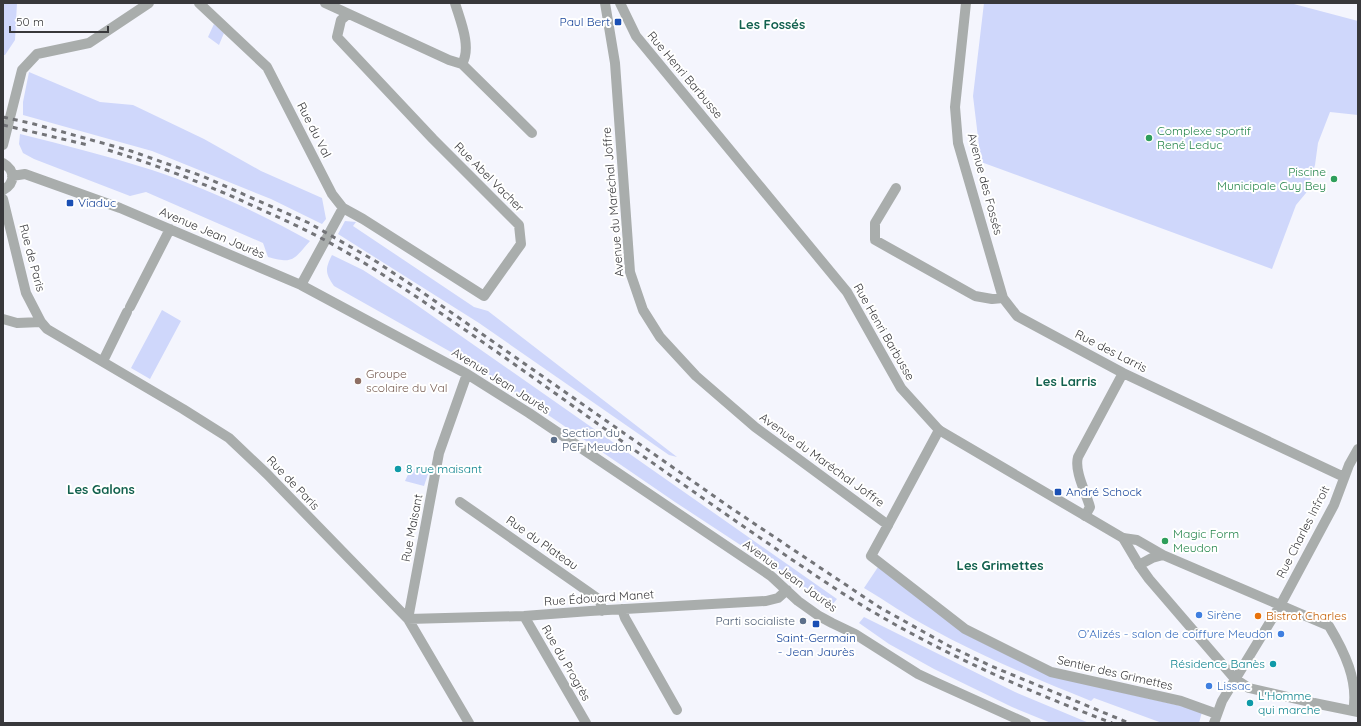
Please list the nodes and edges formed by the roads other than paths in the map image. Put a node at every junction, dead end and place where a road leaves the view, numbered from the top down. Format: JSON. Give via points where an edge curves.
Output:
{"nodes":[{"id":1,"x":149,"y":3,"type":"edge"},
{"id":2,"x":199,"y":3,"type":"edge"},
{"id":3,"x":325,"y":3,"type":"edge"},
{"id":4,"x":455,"y":3,"type":"edge"},
{"id":5,"x":605,"y":3,"type":"edge"},
{"id":6,"x":620,"y":3,"type":"edge"},
{"id":7,"x":966,"y":3,"type":"edge"},
{"id":8,"x":348,"y":14,"type":"junction"},
{"id":9,"x":462,"y":64,"type":"junction"},
{"id":10,"x":532,"y":133,"type":"dead end"},
{"id":11,"x":3,"y":145,"type":"edge"},
{"id":12,"x":3,"y":163,"type":"edge"},
{"id":13,"x":12,"y":176,"type":"junction"},
{"id":14,"x":896,"y":188,"type":"dead end"},
{"id":15,"x":3,"y":190,"type":"edge"},
{"id":16,"x":3,"y":199,"type":"edge"},
{"id":17,"x":343,"y":208,"type":"junction"},
{"id":18,"x":5,"y":216,"type":"edge"},
{"id":19,"x":170,"y":229,"type":"junction"},
{"id":20,"x":301,"y":285,"type":"junction"},
{"id":21,"x":1003,"y":298,"type":"junction"},
{"id":22,"x":3,"y":319,"type":"edge"},
{"id":23,"x":41,"y":322,"type":"junction"},
{"id":24,"x":102,"y":361,"type":"junction"},
{"id":25,"x":1123,"y":373,"type":"junction"},
{"id":26,"x":467,"y":374,"type":"junction"},
{"id":27,"x":939,"y":430,"type":"junction"},
{"id":28,"x":1358,"y":449,"type":"edge"},
{"id":29,"x":1344,"y":477,"type":"junction"},
{"id":30,"x":460,"y":502,"type":"dead end"},
{"id":31,"x":1085,"y":516,"type":"junction"},
{"id":32,"x":888,"y":525,"type":"junction"},
{"id":33,"x":1123,"y":538,"type":"junction"},
{"id":34,"x":1163,"y":555,"type":"junction"},
{"id":35,"x":1139,"y":565,"type":"junction"},
{"id":36,"x":787,"y":590,"type":"junction"},
{"id":37,"x":1281,"y":604,"type":"junction"},
{"id":38,"x":622,"y":609,"type":"junction"},
{"id":39,"x":602,"y":610,"type":"junction"},
{"id":40,"x":524,"y":616,"type":"junction"},
{"id":41,"x":408,"y":619,"type":"junction"},
{"id":42,"x":1235,"y":679,"type":"junction"},
{"id":43,"x":677,"y":710,"type":"dead end"},
{"id":44,"x":1355,"y":711,"type":"edge"},
{"id":45,"x":1215,"y":721,"type":"edge"},
{"id":46,"x":469,"y":723,"type":"edge"},
{"id":47,"x":586,"y":723,"type":"edge"},
{"id":48,"x":1026,"y":723,"type":"edge"}],
"edges":[{"from":1,"to":11,"type":"street","via":[[89,43],[37,54],[22,70]]},
{"from":2,"to":17,"type":"street","name":"Rue du Val","via":[[267,67],[332,194]]},
{"from":3,"to":8,"type":"street"},
{"from":4,"to":9,"type":"street","via":[[465,36],[465,58]]},
{"from":5,"to":32,"type":"street","name":"Avenue du Maréchal Joffre","via":[[615,63],[630,272],[643,310],[660,337],[702,381],[755,427]]},
{"from":6,"to":27,"type":"street","name":"Rue Henri Barbusse","via":[[636,36],[847,292],[901,388]]},
{"from":7,"to":21,"type":"street","name":"Avenue des Fossés","via":[[955,107],[958,143]]},
{"from":8,"to":9,"type":"street"},
{"from":8,"to":17,"type":"street","name":"Rue Abel Vacher","via":[[341,20],[337,37],[519,225],[521,244],[484,296],[363,218]]},
{"from":9,"to":10,"type":"street"},
{"from":12,"to":13,"type":"street","via":[[9,167]]},
{"from":13,"to":15,"type":"street","via":[[9,187]]},
{"from":13,"to":19,"type":"street","name":"Avenue Jean Jaurès","via":[[25,174]]},
{"from":14,"to":21,"type":"street","via":[[875,223],[875,240],[975,296]]},
{"from":16,"to":18,"type":"street","name":"Rue de Paris"},
{"from":17,"to":20,"type":"street"},
{"from":18,"to":23,"type":"street","name":"Rue de Paris","via":[[26,293]]},
{"from":19,"to":20,"type":"street","name":"Avenue Jean Jaurès"},
{"from":19,"to":24,"type":"street"},
{"from":20,"to":26,"type":"street","name":"Avenue Jean Jaurès"},
{"from":21,"to":25,"type":"street","name":"Rue des Larris","via":[[1017,316]]},
{"from":22,"to":23,"type":"street","via":[[17,323]]},
{"from":23,"to":24,"type":"street","name":"Rue de Paris","via":[[46,329]]},
{"from":24,"to":41,"type":"street","name":"Rue de Paris","via":[[230,438]]},
{"from":25,"to":29,"type":"street","name":"Rue des Larris"},
{"from":25,"to":31,"type":"street","via":[[1076,462],[1090,506]]},
{"from":26,"to":36,"type":"street","name":"Avenue Jean Jaurès","via":[[771,576]]},
{"from":26,"to":41,"type":"street","name":"Rue Maisant","via":[[439,453]]},
{"from":27,"to":31,"type":"street","name":"Rue Henri Barbusse"},
{"from":27,"to":32,"type":"street"},
{"from":28,"to":29,"type":"street","name":"Rue Charles Infroit"},
{"from":29,"to":37,"type":"street","name":"Rue Charles Infroit","via":[[1334,505]]},
{"from":30,"to":39,"type":"street","name":"Rue du Plateau","via":[[600,600]]},
{"from":31,"to":33,"type":"street","name":"Rue Henri Barbusse"},
{"from":32,"to":45,"type":"street","name":"Sentier des Grimettes","via":[[871,556],[965,629],[1051,672],[1181,701]]},
{"from":33,"to":34,"type":"street","name":"Rue Henri Barbusse","via":[[1137,540]]},
{"from":33,"to":35,"type":"street","name":"Rue Henri Barbusse"},
{"from":34,"to":35,"type":"street"},
{"from":34,"to":37,"type":"street","name":"Rue Henri Barbusse"},
{"from":35,"to":42,"type":"street","name":"Rue Henri Barbusse"},
{"from":36,"to":38,"type":"street","name":"Rue Édouard Manet","via":[[778,598],[766,601]]},
{"from":36,"to":48,"type":"street","name":"Avenue Jean Jaurès","via":[[820,616],[855,634],[918,674]]},
{"from":37,"to":42,"type":"street","name":"Rue Charles Infroit"},
{"from":37,"to":44,"type":"street","name":"Rue Henri Barbusse","via":[[1330,626],[1341,645],[1354,684]]},
{"from":38,"to":39,"type":"street","name":"Rue Édouard Manet"},
{"from":38,"to":43,"type":"street","via":[[624,618]]},
{"from":39,"to":40,"type":"street","name":"Rue Édouard Manet"},
{"from":40,"to":41,"type":"street","name":"Rue Édouard Manet"},
{"from":40,"to":47,"type":"street","name":"Rue du Progrès"},
{"from":41,"to":46,"type":"street","name":"Rue de Paris"},
{"from":42,"to":44,"type":"street","name":"Rue Henri Barbusse","via":[[1249,688]]},
{"from":42,"to":45,"type":"street","name":"Rue Charles Infroit"}]}
